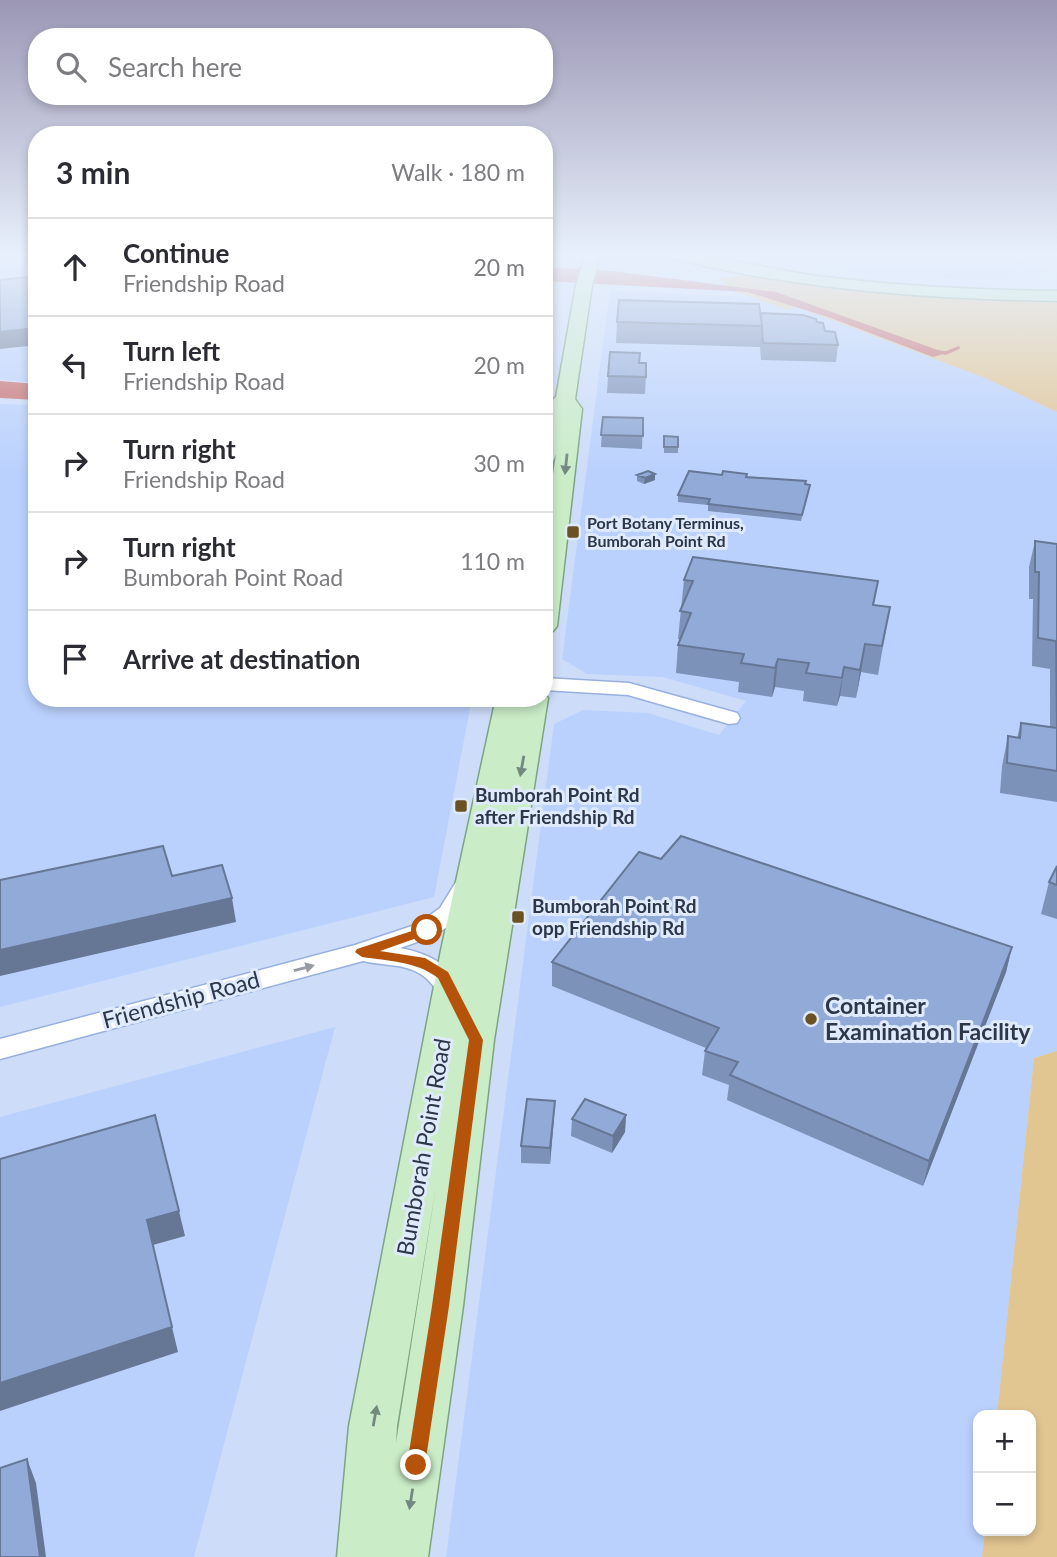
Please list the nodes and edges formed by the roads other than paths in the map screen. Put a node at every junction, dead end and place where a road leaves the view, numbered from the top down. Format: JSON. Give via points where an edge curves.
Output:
{"nodes":[{"id":1,"x":579,"y":327,"type":"edge"},
{"id":2,"x":565,"y":399,"type":"junction"},
{"id":3,"x":553,"y":409,"type":"edge"},
{"id":4,"x":554,"y":494,"type":"edge"},
{"id":5,"x":553,"y":685,"type":"edge"},
{"id":6,"x":508,"y":707,"type":"edge"},
{"id":7,"x":532,"y":707,"type":"edge"},
{"id":8,"x":729,"y":718,"type":"dead end"},
{"id":9,"x":473,"y":876,"type":"junction"},
{"id":10,"x":362,"y":952,"type":"junction"},
{"id":11,"x":452,"y":991,"type":"junction"},
{"id":12,"x":476,"y":1040,"type":"junction"},
{"id":13,"x":0,"y":1049,"type":"edge"},
{"id":14,"x":363,"y":1557,"type":"edge"},
{"id":15,"x":402,"y":1557,"type":"edge"}],
"edges":[{"from":1,"to":2,"type":"main road"},
{"from":2,"to":3,"type":"main road"},
{"from":2,"to":4,"type":"main road","one_way":true,"via":[[572,409]]},
{"from":5,"to":8,"type":"street","via":[[629,689]]},
{"from":6,"to":9,"type":"main road","name":"Bumborah Point Road"},
{"from":7,"to":12,"type":"main road","name":"Bumborah Point Road","one_way":true},
{"from":9,"to":10,"type":"street","name":"Friendship Road","via":[[449,914],[427,930]]},
{"from":9,"to":11,"type":"main road","name":"Bumborah Point Road"},
{"from":10,"to":11,"type":"street","name":"Friendship Road","via":[[420,961],[443,975]]},
{"from":13,"to":10,"type":"street","name":"Friendship Road","one_way":true},
{"from":11,"to":12,"type":"street","name":"Friendship Road"},
{"from":14,"to":11,"type":"main road","name":"Bumborah Point Road","one_way":true,"via":[[373,1426]]},
{"from":12,"to":15,"type":"main road","name":"Bumborah Point Road","one_way":true}]}
